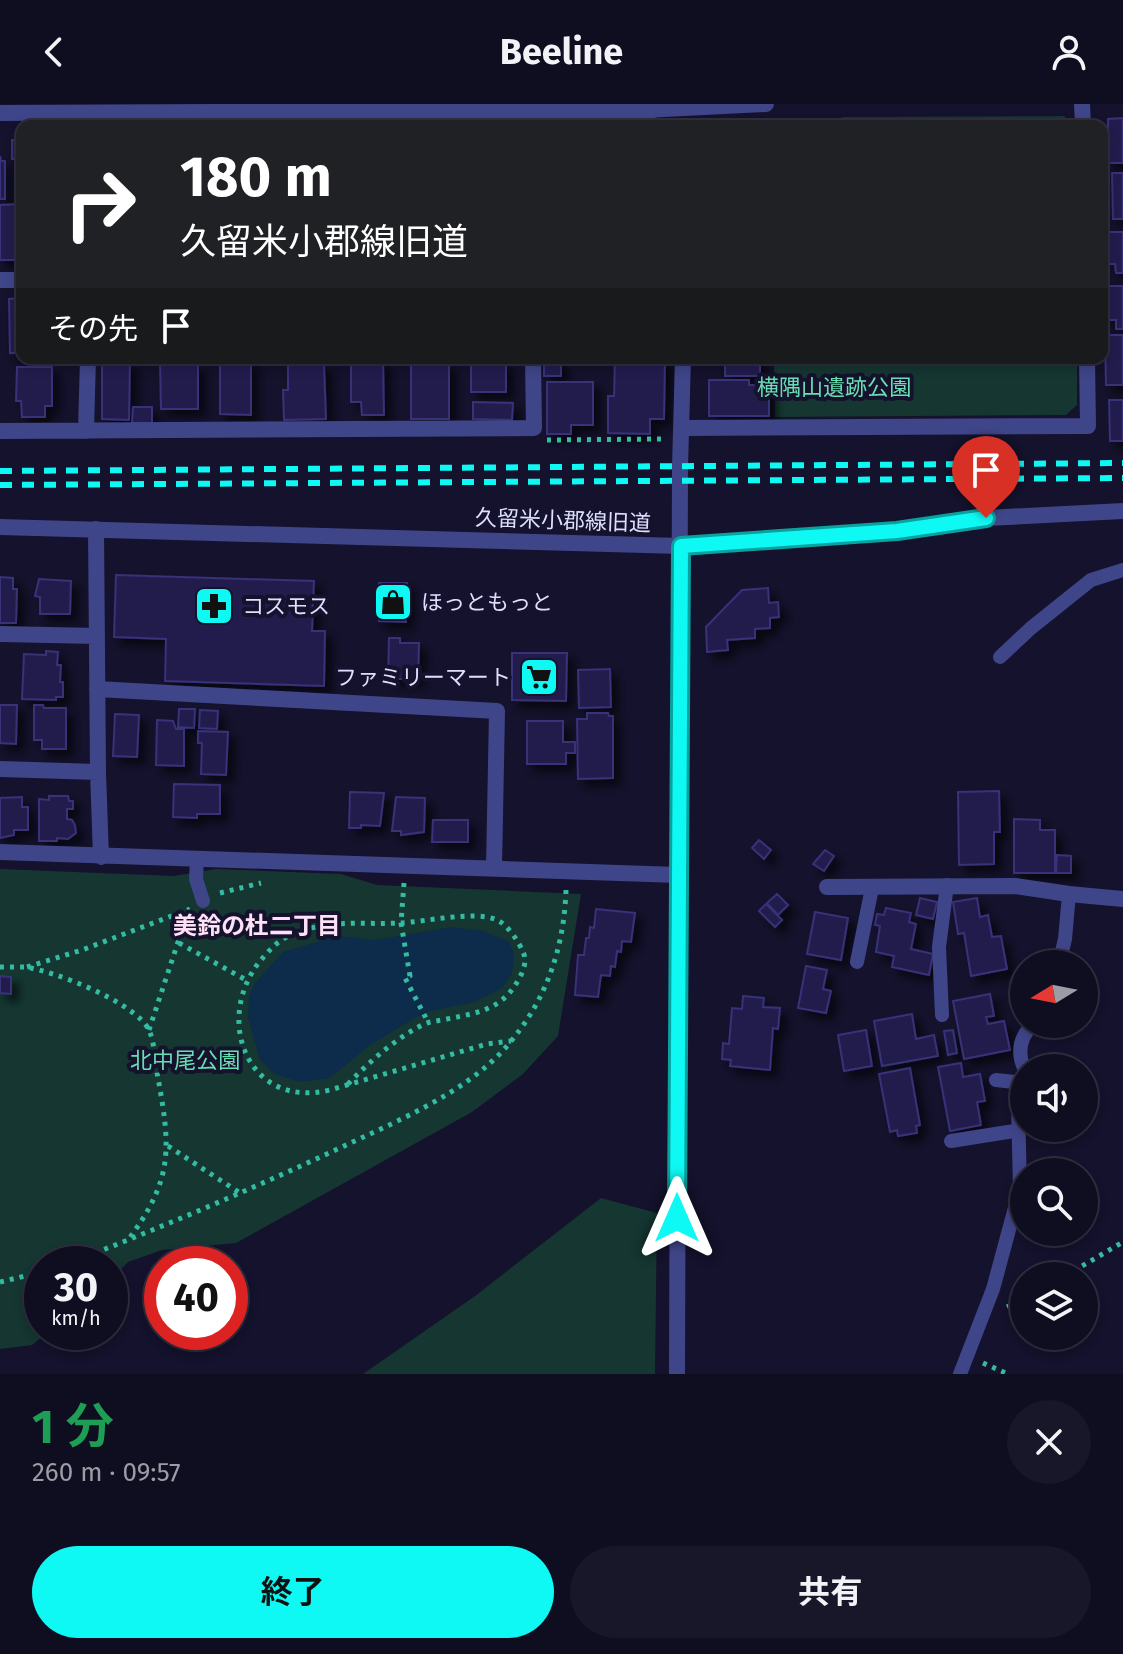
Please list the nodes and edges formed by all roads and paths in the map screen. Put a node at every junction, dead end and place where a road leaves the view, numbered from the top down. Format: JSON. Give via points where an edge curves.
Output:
{"nodes":[{"id":1,"x":766,"y":104,"type":"edge"},
{"id":2,"x":0,"y":113,"type":"edge"},
{"id":3,"x":645,"y":113,"type":"edge"},
{"id":4,"x":215,"y":114,"type":"edge"},
{"id":5,"x":88,"y":364,"type":"edge"},
{"id":6,"x":533,"y":364,"type":"edge"},
{"id":7,"x":683,"y":364,"type":"edge"},
{"id":8,"x":1087,"y":364,"type":"edge"},
{"id":9,"x":683,"y":428,"type":"junction"},
{"id":10,"x":0,"y":431,"type":"edge"},
{"id":11,"x":86,"y":431,"type":"junction"},
{"id":12,"x":1123,"y":511,"type":"edge"},
{"id":13,"x":0,"y":527,"type":"edge"},
{"id":14,"x":96,"y":529,"type":"junction"},
{"id":15,"x":681,"y":546,"type":"junction"},
{"id":16,"x":1123,"y":570,"type":"edge"},
{"id":17,"x":0,"y":634,"type":"edge"},
{"id":18,"x":97,"y":636,"type":"junction"},
{"id":19,"x":1000,"y":657,"type":"dead end"},
{"id":20,"x":97,"y":689,"type":"junction"},
{"id":21,"x":0,"y":769,"type":"edge"},
{"id":22,"x":98,"y":772,"type":"junction"},
{"id":23,"x":0,"y":852,"type":"edge"},
{"id":24,"x":101,"y":857,"type":"junction"},
{"id":25,"x":197,"y":859,"type":"junction"},
{"id":26,"x":494,"y":868,"type":"junction"},
{"id":27,"x":678,"y":875,"type":"junction"},
{"id":28,"x":404,"y":878,"type":"dead end"},
{"id":29,"x":266,"y":882,"type":"dead end"},
{"id":30,"x":566,"y":885,"type":"dead end"},
{"id":31,"x":947,"y":885,"type":"junction"},
{"id":32,"x":827,"y":887,"type":"dead end"},
{"id":33,"x":872,"y":888,"type":"junction"},
{"id":34,"x":1069,"y":894,"type":"junction"},
{"id":35,"x":1123,"y":899,"type":"edge"},
{"id":36,"x":203,"y":901,"type":"joint"},
{"id":37,"x":401,"y":923,"type":"junction"},
{"id":38,"x":179,"y":943,"type":"junction"},
{"id":39,"x":1062,"y":950,"type":"edge"},
{"id":40,"x":857,"y":962,"type":"dead end"},
{"id":41,"x":0,"y":967,"type":"edge"},
{"id":42,"x":27,"y":967,"type":"junction"},
{"id":43,"x":248,"y":981,"type":"junction"},
{"id":44,"x":942,"y":1015,"type":"dead end"},
{"id":45,"x":428,"y":1022,"type":"junction"},
{"id":46,"x":149,"y":1030,"type":"junction"},
{"id":47,"x":511,"y":1041,"type":"junction"},
{"id":48,"x":996,"y":1080,"type":"dead end"},
{"id":49,"x":1010,"y":1082,"type":"edge"},
{"id":50,"x":348,"y":1084,"type":"junction"},
{"id":51,"x":1010,"y":1132,"type":"edge"},
{"id":52,"x":951,"y":1141,"type":"dead end"},
{"id":53,"x":1020,"y":1142,"type":"edge"},
{"id":54,"x":168,"y":1146,"type":"junction"},
{"id":55,"x":241,"y":1194,"type":"junction"},
{"id":56,"x":127,"y":1240,"type":"junction"},
{"id":57,"x":1123,"y":1242,"type":"edge"},
{"id":58,"x":112,"y":1246,"type":"edge"},
{"id":59,"x":1089,"y":1262,"type":"edge"},
{"id":60,"x":24,"y":1276,"type":"edge"},
{"id":61,"x":0,"y":1282,"type":"edge"},
{"id":62,"x":967,"y":1357,"type":"junction"},
{"id":63,"x":677,"y":1374,"type":"edge"},
{"id":64,"x":960,"y":1374,"type":"edge"},
{"id":65,"x":1008,"y":1374,"type":"edge"}],
"edges":[{"from":1,"to":3,"type":"street"},
{"from":2,"to":4,"type":"street"},
{"from":3,"to":4,"type":"street"},
{"from":5,"to":11,"type":"street"},
{"from":6,"to":11,"type":"street","via":[[534,428]]},
{"from":7,"to":9,"type":"street"},
{"from":8,"to":9,"type":"street","via":[[1088,426]]},
{"from":9,"to":15,"type":"street"},
{"from":10,"to":11,"type":"street"},
{"from":12,"to":15,"type":"street","name":"久留米小郡線旧道"},
{"from":13,"to":14,"type":"street","name":"久留米小郡線旧道"},
{"from":14,"to":15,"type":"street","name":"久留米小郡線旧道"},
{"from":14,"to":18,"type":"street"},
{"from":15,"to":27,"type":"street"},
{"from":16,"to":19,"type":"lane","via":[[1091,580]]},
{"from":17,"to":18,"type":"street"},
{"from":18,"to":20,"type":"street"},
{"from":20,"to":22,"type":"street"},
{"from":20,"to":26,"type":"street","via":[[497,711]]},
{"from":21,"to":22,"type":"street"},
{"from":22,"to":24,"type":"street"},
{"from":23,"to":24,"type":"street"},
{"from":24,"to":25,"type":"street"},
{"from":25,"to":26,"type":"street"},
{"from":25,"to":36,"type":"lane"},
{"from":26,"to":27,"type":"street"},
{"from":27,"to":63,"type":"street"},
{"from":28,"to":37,"type":"path"},
{"from":29,"to":36,"type":"path"},
{"from":30,"to":47,"type":"path","via":[[565,923],[551,975]]},
{"from":31,"to":33,"type":"street"},
{"from":31,"to":34,"type":"street","via":[[1015,886]]},
{"from":31,"to":44,"type":"lane","via":[[939,947]]},
{"from":32,"to":33,"type":"street"},
{"from":33,"to":40,"type":"lane"},
{"from":34,"to":35,"type":"street"},
{"from":34,"to":39,"type":"lane"},
{"from":37,"to":43,"type":"path","via":[[353,922],[286,937],[270,948]]},
{"from":37,"to":45,"type":"path","via":[[410,976],[405,978]]},
{"from":37,"to":45,"type":"path","via":[[465,916],[497,920],[524,954],[525,967],[506,999],[490,1009]]},
{"from":38,"to":42,"type":"path","via":[[194,907]]},
{"from":38,"to":43,"type":"path"},
{"from":38,"to":46,"type":"path"},
{"from":41,"to":42,"type":"path"},
{"from":42,"to":46,"type":"path","via":[[79,983],[124,1005]]},
{"from":43,"to":50,"type":"path","via":[[238,1009],[239,1034],[244,1054],[257,1072],[279,1087],[309,1095]]},
{"from":45,"to":50,"type":"path","via":[[402,1037]]},
{"from":46,"to":54,"type":"path"},
{"from":47,"to":50,"type":"path"},
{"from":47,"to":55,"type":"path","via":[[445,1095]]},
{"from":48,"to":49,"type":"lane"},
{"from":51,"to":52,"type":"lane"},
{"from":53,"to":62,"type":"lane","via":[[1020,1189],[993,1289]]},
{"from":54,"to":55,"type":"path"},
{"from":54,"to":56,"type":"path","via":[[148,1214]]},
{"from":55,"to":56,"type":"path"},
{"from":56,"to":58,"type":"path"},
{"from":57,"to":59,"type":"path"},
{"from":60,"to":61,"type":"path"},
{"from":62,"to":64,"type":"lane"},
{"from":62,"to":65,"type":"path"}]}
